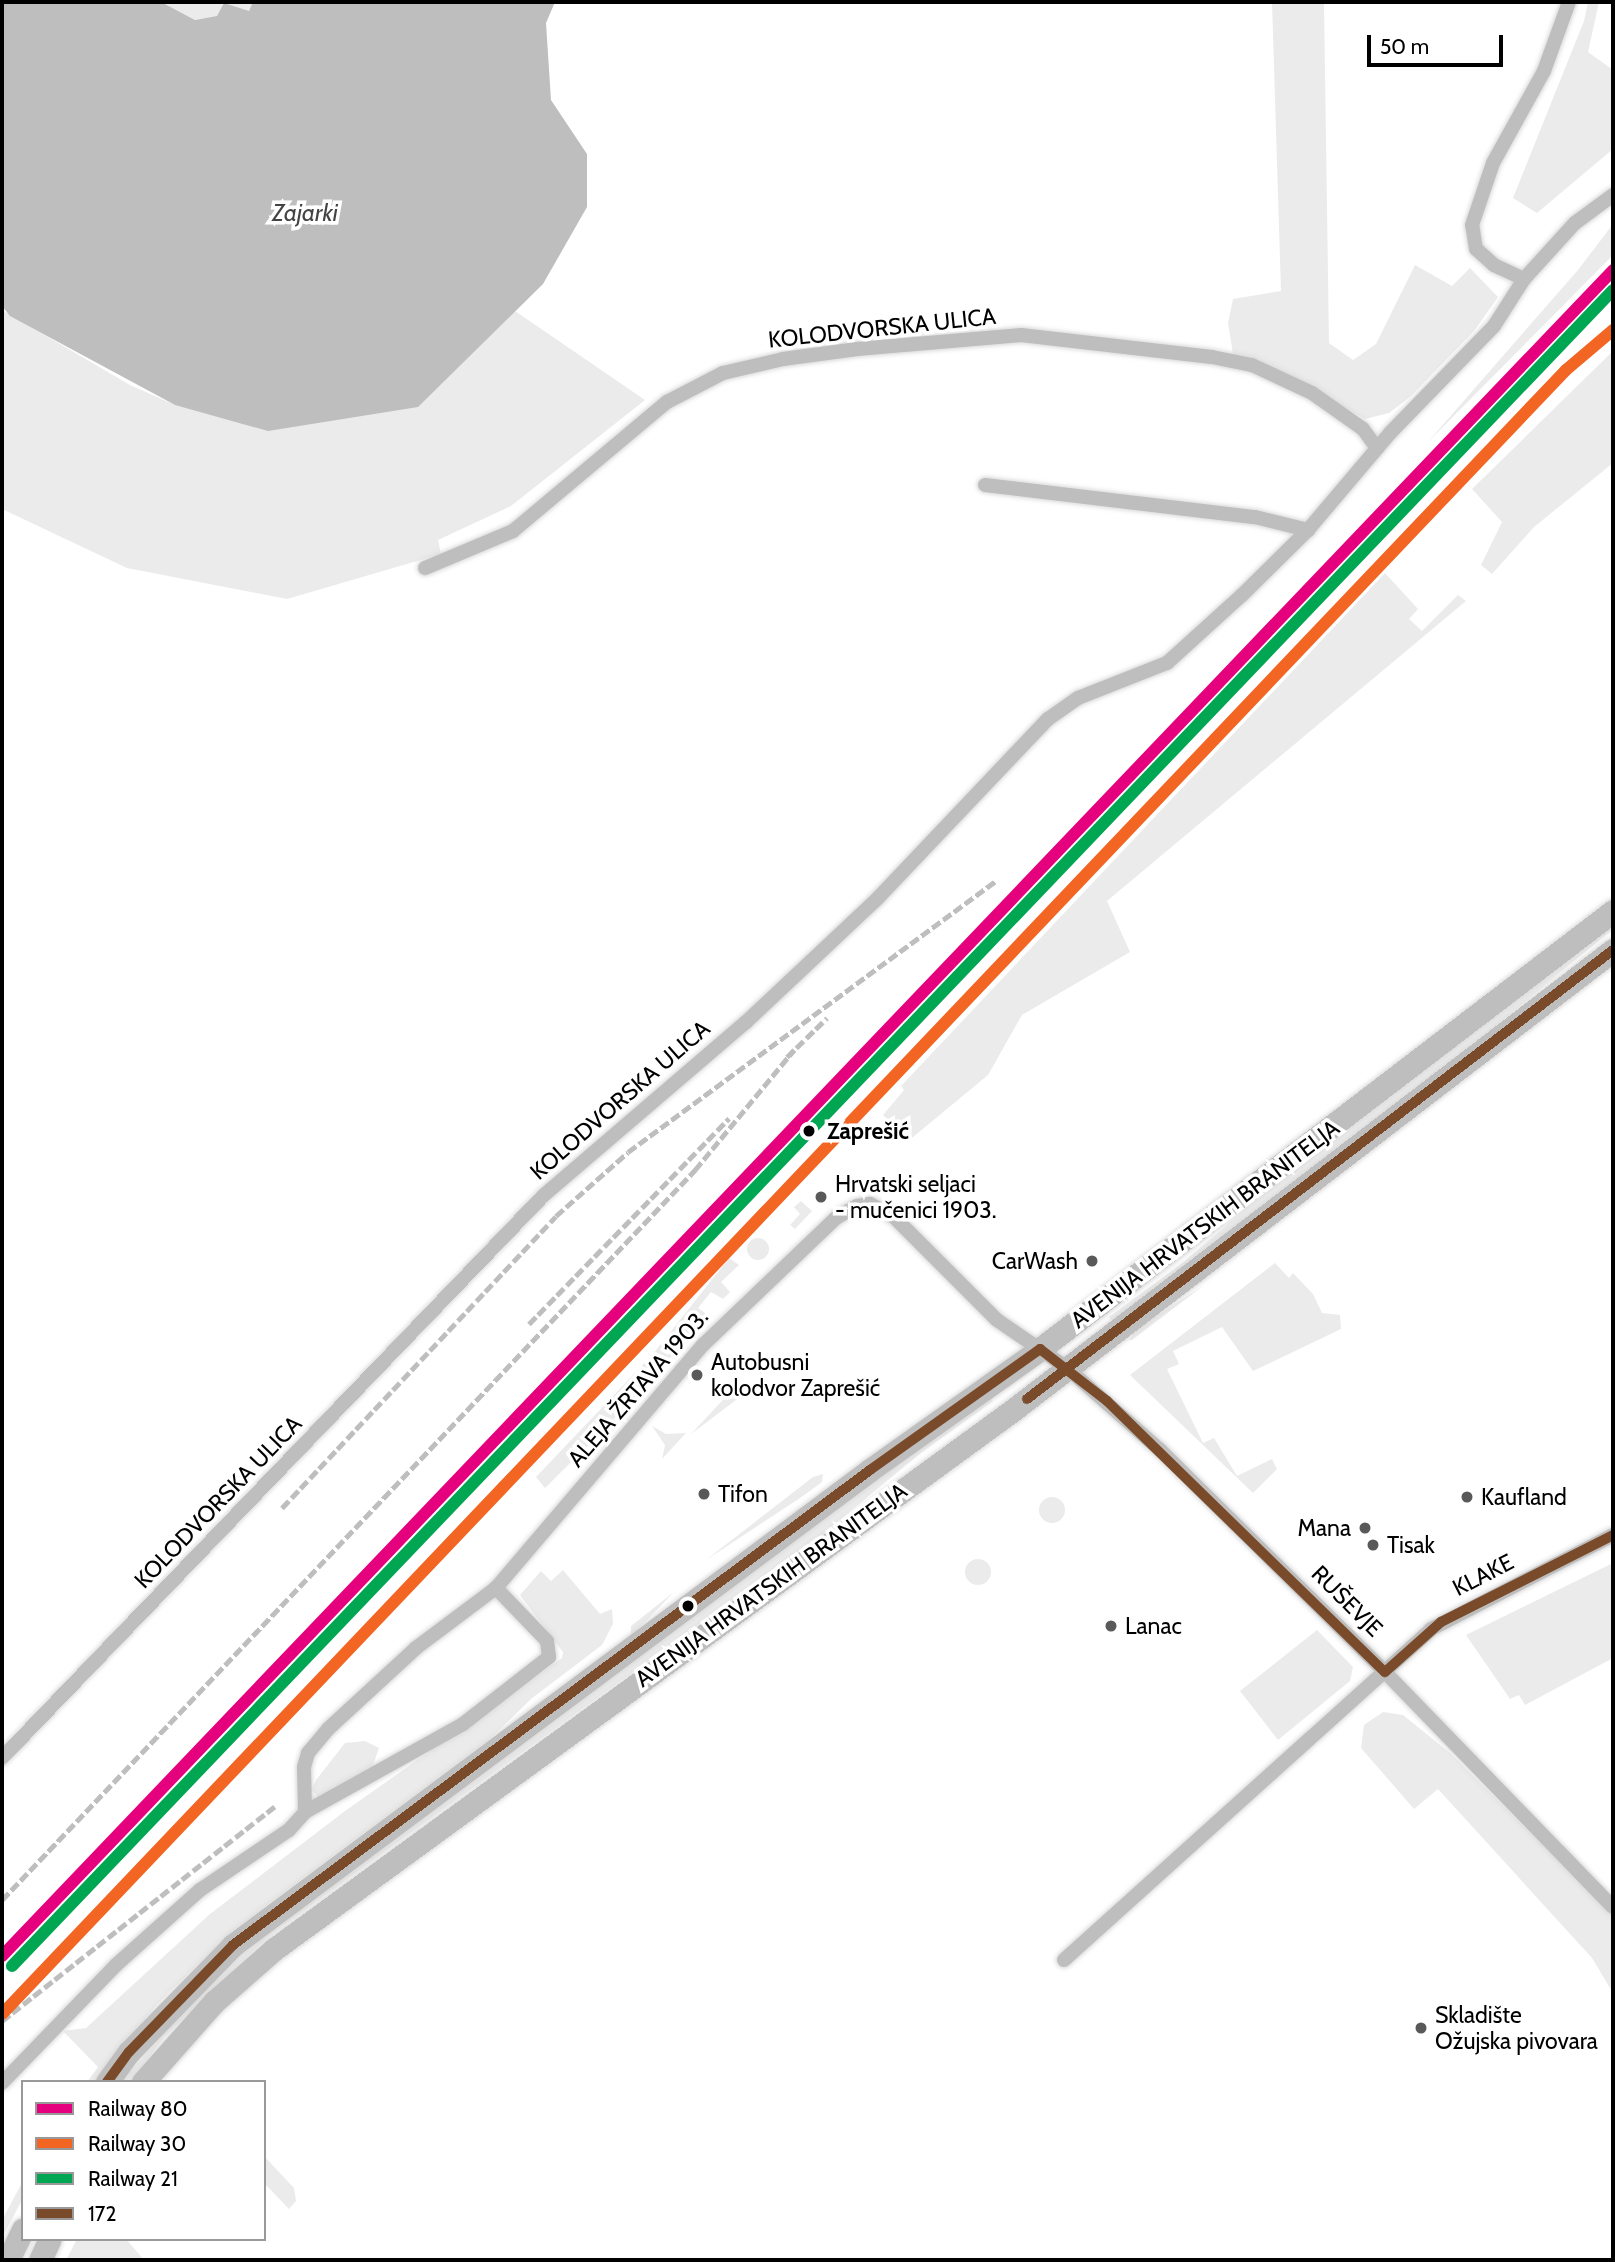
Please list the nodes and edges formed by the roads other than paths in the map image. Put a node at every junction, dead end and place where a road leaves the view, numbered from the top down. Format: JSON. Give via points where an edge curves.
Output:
{"nodes":[{"id":1,"x":1569,"y":2,"type":"edge"},
{"id":2,"x":1613,"y":195,"type":"edge"},
{"id":3,"x":1524,"y":279,"type":"junction"},
{"id":4,"x":1377,"y":448,"type":"junction"},
{"id":5,"x":985,"y":485,"type":"dead end"},
{"id":6,"x":1308,"y":530,"type":"junction"},
{"id":7,"x":425,"y":568,"type":"dead end"},
{"id":8,"x":1613,"y":911,"type":"edge"},
{"id":9,"x":1613,"y":950,"type":"edge"},
{"id":10,"x":1040,"y":1349,"type":"junction"},
{"id":11,"x":1067,"y":1367,"type":"junction"},
{"id":12,"x":1613,"y":1535,"type":"edge"},
{"id":13,"x":496,"y":1588,"type":"junction"},
{"id":14,"x":1385,"y":1672,"type":"junction"},
{"id":15,"x":2,"y":1758,"type":"edge"},
{"id":16,"x":305,"y":1812,"type":"junction"},
{"id":17,"x":1613,"y":1907,"type":"edge"},
{"id":18,"x":1064,"y":1960,"type":"dead end"},
{"id":19,"x":108,"y":2080,"type":"edge"},
{"id":20,"x":145,"y":2080,"type":"edge"},
{"id":21,"x":2,"y":2083,"type":"edge"},
{"id":22,"x":21,"y":2233,"type":"edge"},
{"id":23,"x":49,"y":2241,"type":"edge"},
{"id":24,"x":8,"y":2260,"type":"edge"},
{"id":25,"x":40,"y":2260,"type":"edge"}],
"edges":[{"from":1,"to":3,"type":"street","via":[[1544,71],[1493,163],[1472,225],[1476,249],[1494,265]]},
{"from":2,"to":3,"type":"street","name":"KOLODVORSKA ULICA","via":[[1575,223]]},
{"from":3,"to":4,"type":"street","name":"KOLODVORSKA ULICA","via":[[1494,326]]},
{"from":4,"to":6,"type":"street","name":"KOLODVORSKA ULICA"},
{"from":4,"to":7,"type":"street","name":"KOLODVORSKA ULICA","via":[[1363,429],[1311,393],[1264,369],[1212,357],[1021,335],[857,349],[723,373],[678,396],[513,531]]},
{"from":5,"to":6,"type":"street","via":[[1255,517]]},
{"from":6,"to":15,"type":"street","name":"KOLODVORSKA ULICA","via":[[1167,663],[1078,698],[1048,719],[877,899],[746,1022],[543,1196]]},
{"from":8,"to":10,"type":"main road","name":"AVENIJA HRVATSKIH BRANITELJA"},
{"from":9,"to":11,"type":"main road","name":"AVENIJA HRVATSKIH BRANITELJA"},
{"from":10,"to":11,"type":"street","name":"ALEJA ŽRTAVA 1903."},
{"from":10,"to":13,"type":"street","name":"ALEJA ŽRTAVA 1903.","via":[[997,1320],[893,1216],[880,1206],[857,1206],[836,1218],[703,1345]]},
{"from":10,"to":19,"type":"main road","name":"AVENIJA HRVATSKIH BRANITELJA","via":[[859,1478],[233,1945],[129,2052]]},
{"from":11,"to":14,"type":"street","name":"RUŠEVJE","via":[[1228,1516]]},
{"from":11,"to":20,"type":"main road","name":"AVENIJA HRVATSKIH BRANITELJA","via":[[273,1950],[215,2001]]},
{"from":12,"to":14,"type":"street","name":"KLAKE","via":[[1441,1622]]},
{"from":13,"to":16,"type":"street","name":"ALEJA ŽRTAVA 1903.","via":[[356,1701],[308,1753]]},
{"from":13,"to":16,"type":"street","via":[[547,1642],[549,1657],[463,1724]]},
{"from":14,"to":17,"type":"street","name":"RUŠEVJE"},
{"from":14,"to":18,"type":"street","name":"KLAKE"},
{"from":16,"to":21,"type":"street","via":[[289,1830],[200,1890],[116,1965]]},
{"from":22,"to":24,"type":"main road"},
{"from":23,"to":25,"type":"main road"}]}
